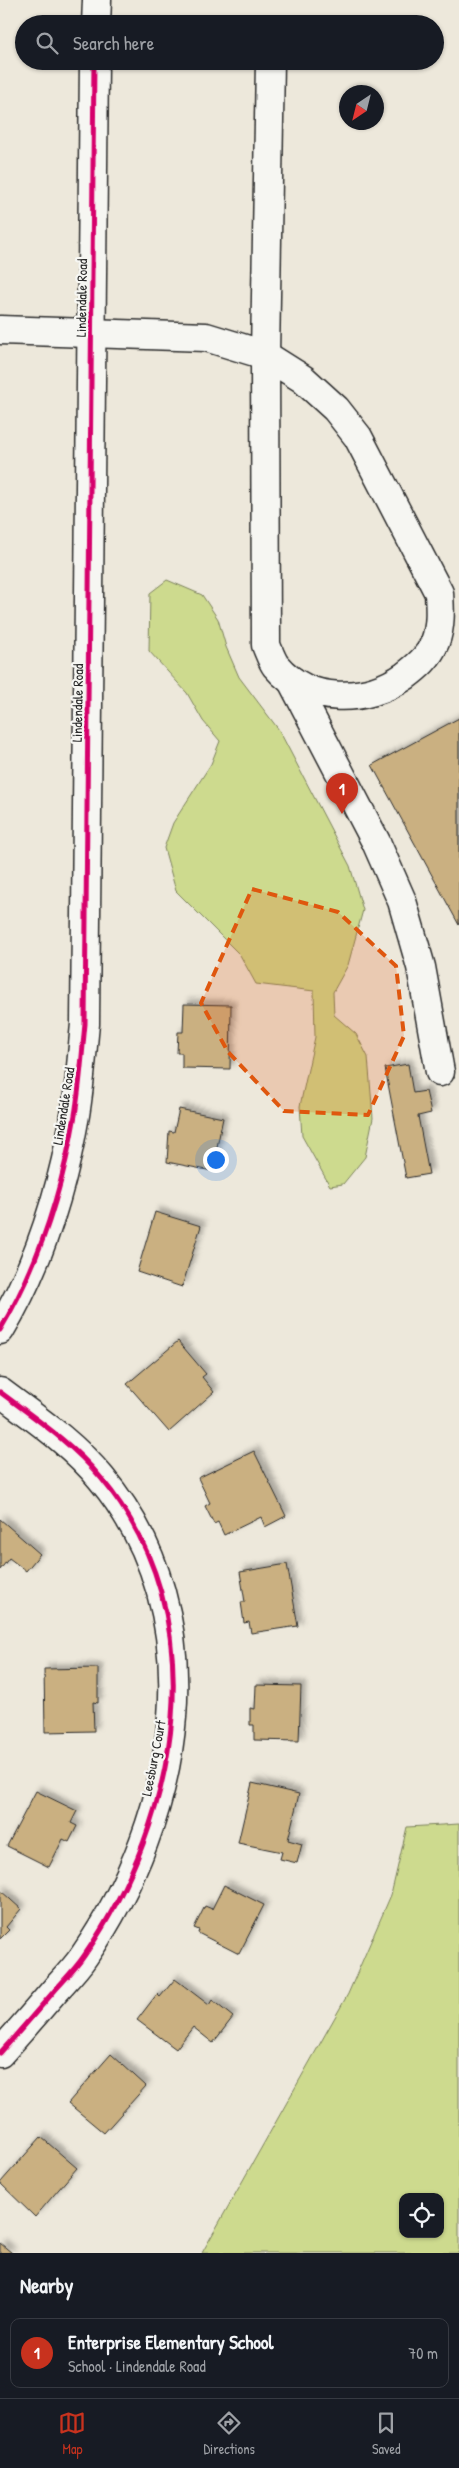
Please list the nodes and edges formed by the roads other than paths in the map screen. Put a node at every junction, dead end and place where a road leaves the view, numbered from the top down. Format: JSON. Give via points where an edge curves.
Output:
{"nodes":[{"id":1,"x":97,"y":0,"type":"edge"},
{"id":2,"x":96,"y":15,"type":"edge"},
{"id":3,"x":94,"y":70,"type":"edge"},
{"id":4,"x":270,"y":70,"type":"edge"},
{"id":5,"x":0,"y":330,"type":"edge"},
{"id":6,"x":92,"y":332,"type":"junction"},
{"id":7,"x":265,"y":355,"type":"junction"},
{"id":8,"x":292,"y":681,"type":"junction"},
{"id":9,"x":440,"y":1072,"type":"dead end"},
{"id":10,"x":0,"y":1330,"type":"edge"},
{"id":11,"x":0,"y":1392,"type":"edge"},
{"id":12,"x":0,"y":2053,"type":"edge"}],
"edges":[{"from":1,"to":2,"type":"street"},
{"from":3,"to":6,"type":"street","name":"Lindendale Road"},
{"from":4,"to":7,"type":"street"},
{"from":5,"to":6,"type":"street"},
{"from":6,"to":7,"type":"street","via":[[206,337]]},
{"from":6,"to":10,"type":"street","name":"Lindendale Road","via":[[85,1024],[75,1114],[61,1180],[39,1249]]},
{"from":7,"to":8,"type":"street","via":[[266,645],[275,665]]},
{"from":7,"to":8,"type":"street","via":[[303,379],[336,409],[358,437],[439,593],[441,618],[435,643],[420,664],[390,686],[363,695],[340,697],[313,692]]},
{"from":8,"to":9,"type":"street","via":[[376,842],[402,901],[421,967]]},
{"from":11,"to":12,"type":"street","name":"Leesburg Court","via":[[64,1440],[101,1478],[131,1521],[150,1559],[166,1609],[174,1661],[174,1704],[166,1768],[149,1830],[124,1890],[84,1957]]}]}
